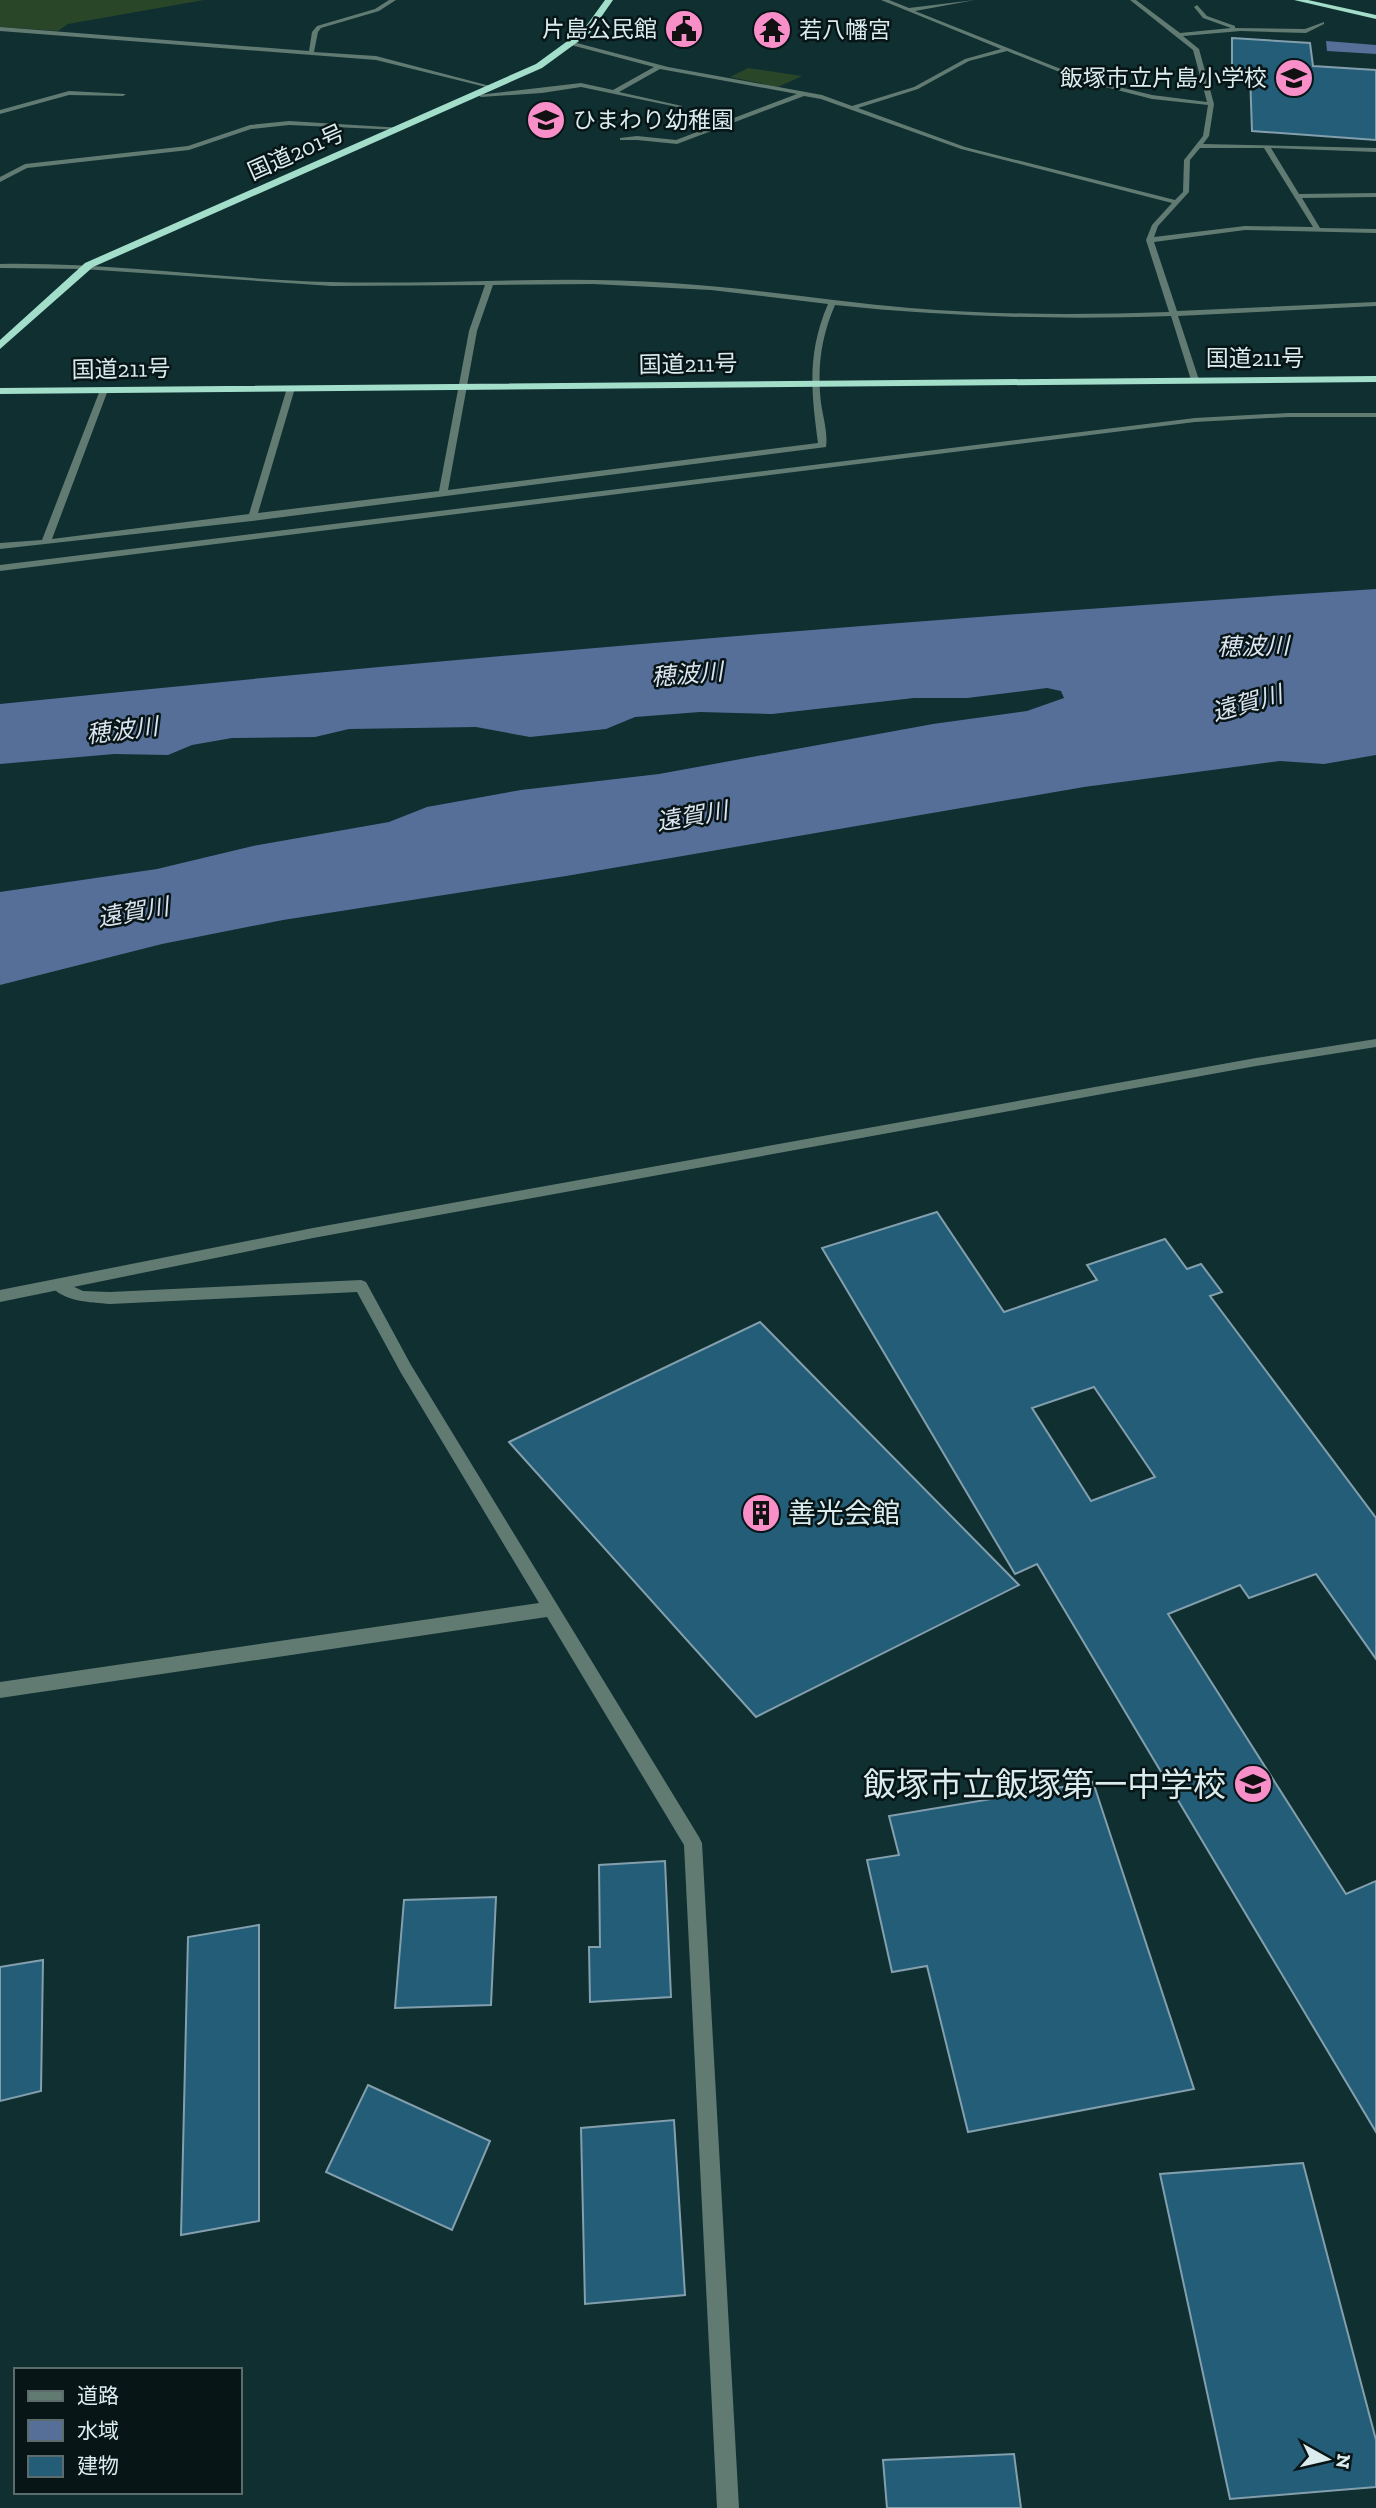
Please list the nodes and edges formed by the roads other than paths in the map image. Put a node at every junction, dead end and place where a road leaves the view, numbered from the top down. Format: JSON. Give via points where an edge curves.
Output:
{"nodes":[{"id":1,"x":393,"y":0,"type":"edge"},
{"id":2,"x":609,"y":0,"type":"edge"},
{"id":3,"x":884,"y":0,"type":"edge"},
{"id":4,"x":972,"y":0,"type":"edge"},
{"id":5,"x":1133,"y":0,"type":"edge"},
{"id":6,"x":1298,"y":0,"type":"edge"},
{"id":7,"x":1325,"y":0,"type":"edge"},
{"id":8,"x":1197,"y":7,"type":"dead end"},
{"id":9,"x":907,"y":10,"type":"junction"},
{"id":10,"x":1376,"y":11,"type":"edge"},
{"id":11,"x":1376,"y":17,"type":"edge"},
{"id":12,"x":1322,"y":23,"type":"dead end"},
{"id":13,"x":0,"y":29,"type":"edge"},
{"id":14,"x":1241,"y":29,"type":"junction"},
{"id":15,"x":1180,"y":35,"type":"junction"},
{"id":16,"x":573,"y":44,"type":"junction"},
{"id":17,"x":1008,"y":49,"type":"junction"},
{"id":18,"x":311,"y":54,"type":"junction"},
{"id":19,"x":657,"y":67,"type":"junction"},
{"id":20,"x":492,"y":88,"type":"junction"},
{"id":21,"x":614,"y":92,"type":"junction"},
{"id":22,"x":123,"y":94,"type":"dead end"},
{"id":23,"x":804,"y":94,"type":"junction"},
{"id":24,"x":475,"y":95,"type":"junction"},
{"id":25,"x":1211,"y":104,"type":"junction"},
{"id":26,"x":680,"y":107,"type":"dead end"},
{"id":27,"x":854,"y":107,"type":"junction"},
{"id":28,"x":0,"y":112,"type":"edge"},
{"id":29,"x":400,"y":128,"type":"junction"},
{"id":30,"x":622,"y":139,"type":"dead end"},
{"id":31,"x":1200,"y":146,"type":"junction"},
{"id":32,"x":1266,"y":146,"type":"junction"},
{"id":33,"x":1376,"y":150,"type":"edge"},
{"id":34,"x":0,"y":180,"type":"edge"},
{"id":35,"x":1376,"y":195,"type":"edge"},
{"id":36,"x":1299,"y":196,"type":"junction"},
{"id":37,"x":1174,"y":202,"type":"junction"},
{"id":38,"x":1317,"y":228,"type":"junction"},
{"id":39,"x":1376,"y":230,"type":"edge"},
{"id":40,"x":1150,"y":240,"type":"junction"},
{"id":41,"x":89,"y":265,"type":"junction"},
{"id":42,"x":0,"y":266,"type":"edge"},
{"id":43,"x":490,"y":282,"type":"junction"},
{"id":44,"x":833,"y":301,"type":"junction"},
{"id":45,"x":1376,"y":304,"type":"edge"},
{"id":46,"x":1174,"y":316,"type":"junction"},
{"id":47,"x":0,"y":346,"type":"edge"},
{"id":48,"x":1376,"y":379,"type":"edge"},
{"id":49,"x":1195,"y":380,"type":"junction"},
{"id":50,"x":814,"y":383,"type":"junction"},
{"id":51,"x":462,"y":387,"type":"junction"},
{"id":52,"x":291,"y":388,"type":"junction"},
{"id":53,"x":104,"y":390,"type":"junction"},
{"id":54,"x":0,"y":391,"type":"edge"},
{"id":55,"x":1376,"y":415,"type":"edge"},
{"id":56,"x":443,"y":493,"type":"junction"},
{"id":57,"x":252,"y":518,"type":"junction"},
{"id":58,"x":47,"y":542,"type":"junction"},
{"id":59,"x":0,"y":546,"type":"edge"},
{"id":60,"x":0,"y":568,"type":"edge"},
{"id":61,"x":1376,"y":1042,"type":"edge"},
{"id":62,"x":57,"y":1285,"type":"junction"},
{"id":63,"x":0,"y":1296,"type":"edge"},
{"id":64,"x":551,"y":1609,"type":"junction"},
{"id":65,"x":0,"y":1690,"type":"edge"},
{"id":66,"x":728,"y":2508,"type":"edge"}],
"edges":[{"from":1,"to":18,"type":"street","via":[[377,10],[319,27]]},
{"from":2,"to":16,"type":"highway","name":"国道201号"},
{"from":3,"to":9,"type":"street"},
{"from":4,"to":9,"type":"street"},
{"from":5,"to":15,"type":"street"},
{"from":6,"to":11,"type":"highway"},
{"from":7,"to":10,"type":"highway"},
{"from":8,"to":14,"type":"street","via":[[1206,17]]},
{"from":9,"to":17,"type":"street"},
{"from":12,"to":14,"type":"street","via":[[1306,31]]},
{"from":13,"to":18,"type":"street"},
{"from":14,"to":15,"type":"street"},
{"from":15,"to":25,"type":"street","via":[[1196,49]]},
{"from":16,"to":19,"type":"street"},
{"from":16,"to":20,"type":"highway","name":"国道201号"},
{"from":17,"to":25,"type":"street","via":[[1117,89]]},
{"from":17,"to":27,"type":"street","via":[[967,60],[916,88]]},
{"from":18,"to":20,"type":"street","via":[[376,58]]},
{"from":19,"to":21,"type":"street"},
{"from":19,"to":23,"type":"street"},
{"from":20,"to":24,"type":"highway","name":"国道201号"},
{"from":21,"to":24,"type":"street","via":[[571,85]]},
{"from":21,"to":26,"type":"street"},
{"from":22,"to":28,"type":"street","via":[[69,93]]},
{"from":23,"to":27,"type":"street"},
{"from":23,"to":30,"type":"street","via":[[677,142],[645,135]]},
{"from":24,"to":29,"type":"highway","name":"国道201号"},
{"from":25,"to":31,"type":"street"},
{"from":27,"to":37,"type":"street","via":[[963,148]]},
{"from":29,"to":34,"type":"street","via":[[289,123],[250,127],[189,148],[25,166]]},
{"from":29,"to":41,"type":"highway","name":"国道201号"},
{"from":31,"to":32,"type":"street"},
{"from":31,"to":37,"type":"street","via":[[1187,160],[1186,192]]},
{"from":32,"to":33,"type":"street"},
{"from":32,"to":36,"type":"street"},
{"from":35,"to":36,"type":"street"},
{"from":36,"to":38,"type":"street"},
{"from":37,"to":40,"type":"street","via":[[1155,225]]},
{"from":38,"to":39,"type":"street"},
{"from":38,"to":40,"type":"street","via":[[1245,228]]},
{"from":40,"to":46,"type":"street"},
{"from":41,"to":42,"type":"street"},
{"from":41,"to":43,"type":"street","via":[[330,284]]},
{"from":41,"to":47,"type":"highway","name":"国道201号"},
{"from":43,"to":44,"type":"street","via":[[633,283]]},
{"from":43,"to":51,"type":"street","via":[[473,331]]},
{"from":44,"to":46,"type":"street","via":[[951,313]]},
{"from":44,"to":50,"type":"street","via":[[816,343]]},
{"from":45,"to":46,"type":"street"},
{"from":46,"to":49,"type":"street"},
{"from":48,"to":49,"type":"highway","name":"国道211号"},
{"from":49,"to":50,"type":"highway","name":"国道211号"},
{"from":50,"to":51,"type":"highway","name":"国道211号"},
{"from":50,"to":56,"type":"street","via":[[822,445]]},
{"from":51,"to":52,"type":"highway","name":"国道211号"},
{"from":51,"to":56,"type":"street"},
{"from":52,"to":53,"type":"highway","name":"国道211号"},
{"from":52,"to":57,"type":"street"},
{"from":53,"to":54,"type":"highway","name":"国道211号"},
{"from":53,"to":58,"type":"street"},
{"from":55,"to":60,"type":"street","via":[[1195,420]]},
{"from":56,"to":57,"type":"street"},
{"from":57,"to":58,"type":"street"},
{"from":58,"to":59,"type":"street"},
{"from":61,"to":62,"type":"street","via":[[313,1233]]},
{"from":62,"to":63,"type":"street"},
{"from":62,"to":64,"type":"street","via":[[81,1296],[110,1298],[361,1286]]},
{"from":64,"to":65,"type":"street"},
{"from":64,"to":66,"type":"street","via":[[692,1843]]}]}
